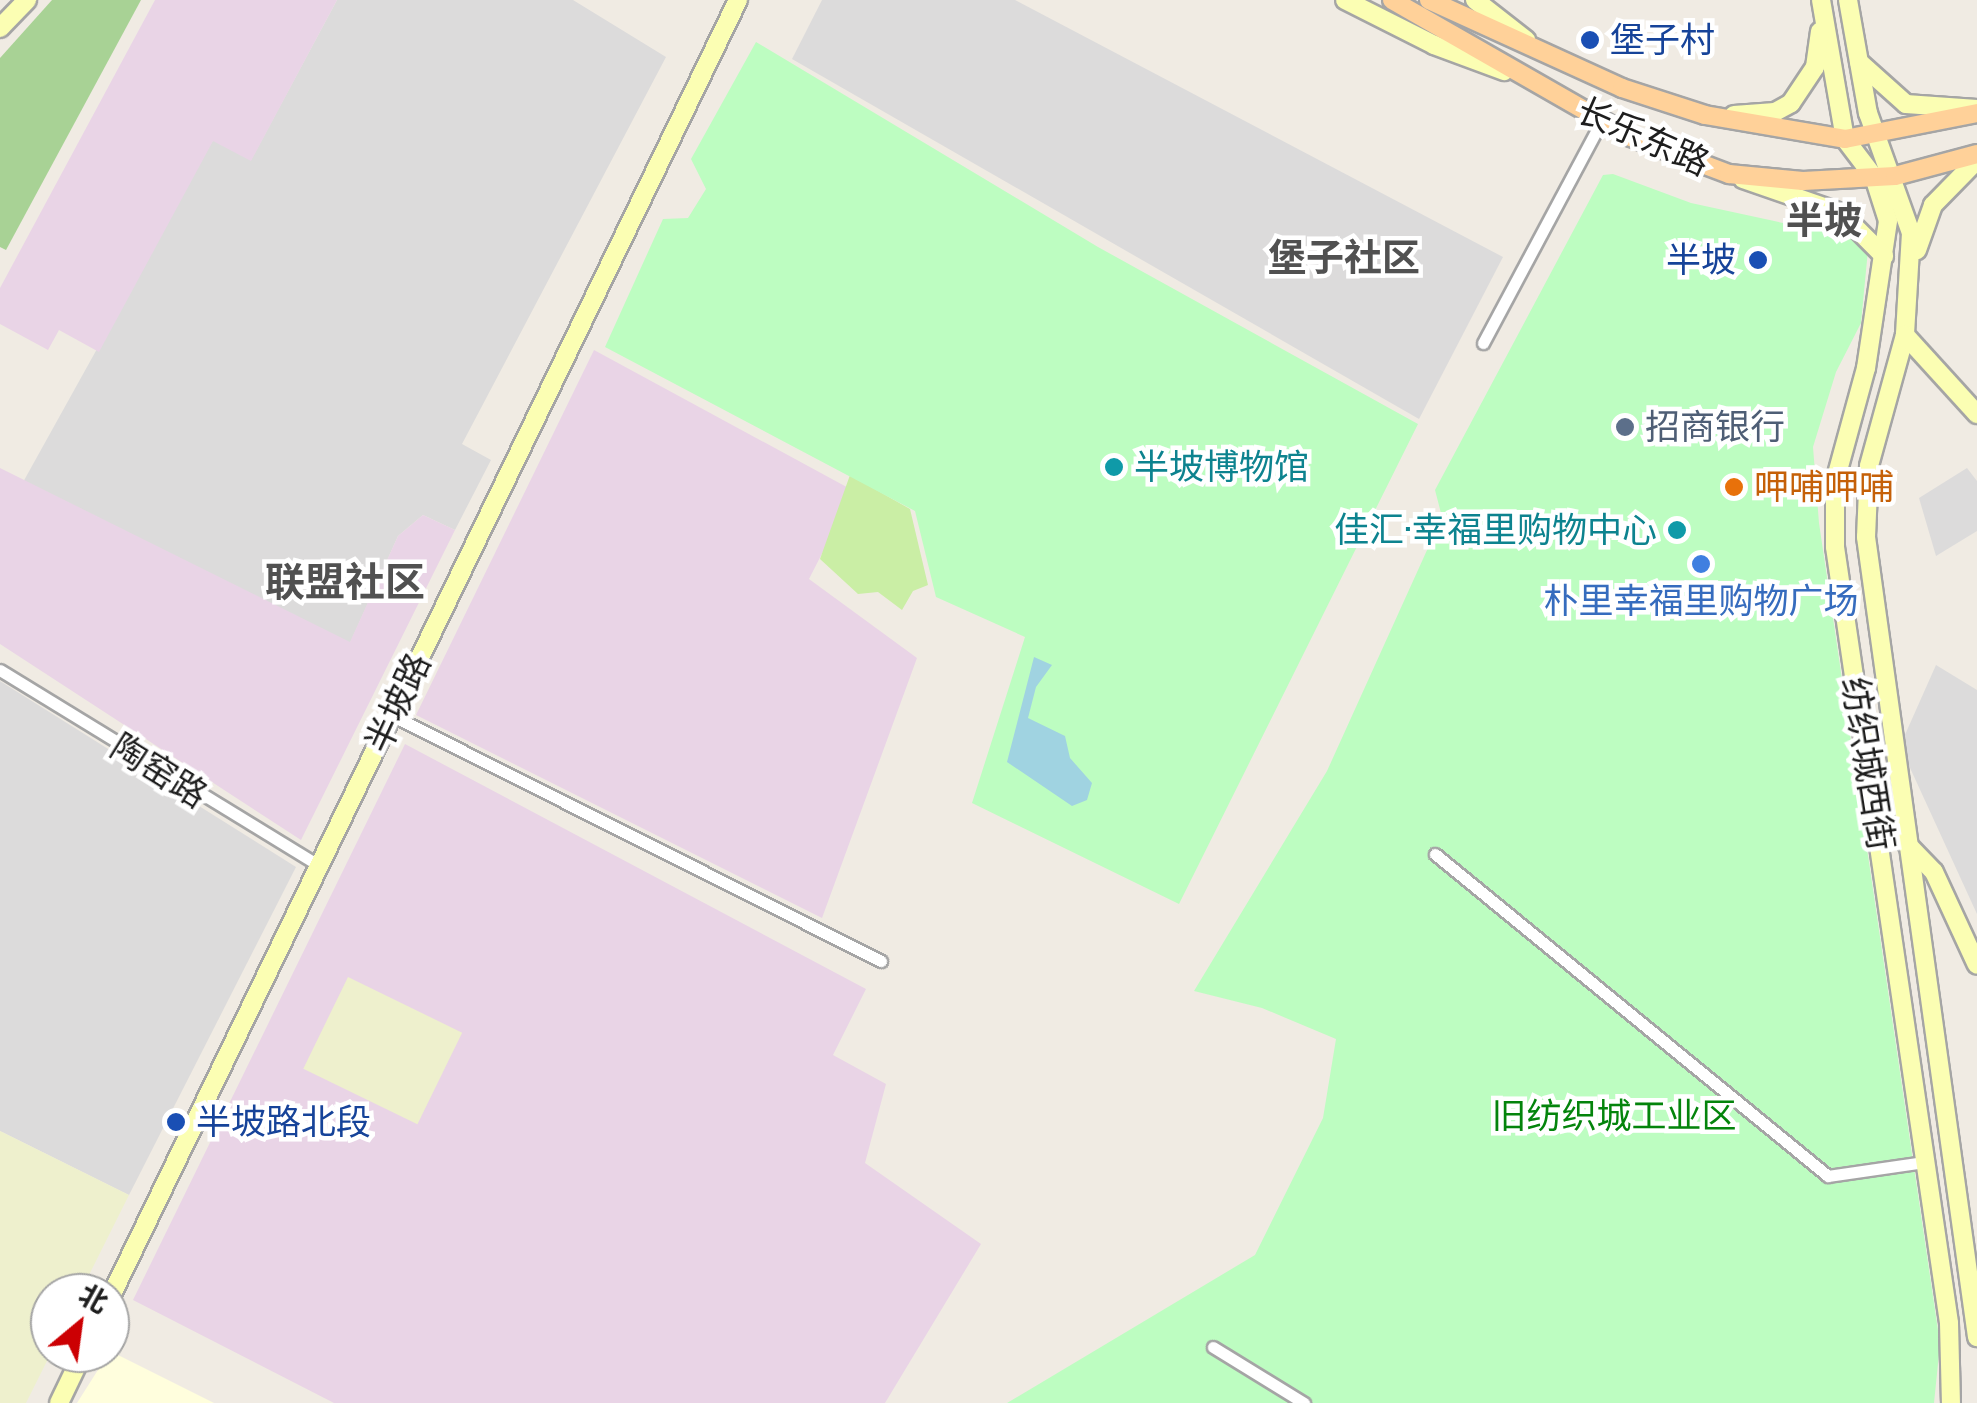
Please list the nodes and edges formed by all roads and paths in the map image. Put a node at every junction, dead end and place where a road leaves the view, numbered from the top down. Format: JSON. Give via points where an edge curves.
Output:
{"nodes":[{"id":1,"x":27,"y":0,"type":"edge"},
{"id":2,"x":738,"y":0,"type":"edge"},
{"id":3,"x":1345,"y":0,"type":"edge"},
{"id":4,"x":1392,"y":0,"type":"edge"},
{"id":5,"x":1429,"y":0,"type":"edge"},
{"id":6,"x":1474,"y":0,"type":"edge"},
{"id":7,"x":1848,"y":0,"type":"edge"},
{"id":8,"x":1822,"y":8,"type":"edge"},
{"id":9,"x":0,"y":28,"type":"edge"},
{"id":10,"x":1530,"y":44,"type":"junction"},
{"id":11,"x":1854,"y":57,"type":"junction"},
{"id":12,"x":1514,"y":74,"type":"junction"},
{"id":13,"x":1977,"y":111,"type":"edge"},
{"id":14,"x":1704,"y":115,"type":"junction"},
{"id":15,"x":1601,"y":122,"type":"junction"},
{"id":16,"x":1877,"y":137,"type":"junction"},
{"id":17,"x":1845,"y":139,"type":"junction"},
{"id":18,"x":1977,"y":157,"type":"edge"},
{"id":19,"x":1729,"y":174,"type":"junction"},
{"id":20,"x":1895,"y":176,"type":"junction"},
{"id":21,"x":1874,"y":177,"type":"junction"},
{"id":22,"x":1884,"y":256,"type":"junction"},
{"id":23,"x":1910,"y":279,"type":"junction"},
{"id":24,"x":1905,"y":334,"type":"junction"},
{"id":25,"x":1483,"y":343,"type":"dead end"},
{"id":26,"x":1977,"y":414,"type":"edge"},
{"id":27,"x":0,"y":670,"type":"edge"},
{"id":28,"x":392,"y":716,"type":"junction"},
{"id":29,"x":1906,"y":842,"type":"junction"},
{"id":30,"x":1881,"y":845,"type":"junction"},
{"id":31,"x":1435,"y":854,"type":"dead end"},
{"id":32,"x":321,"y":867,"type":"junction"},
{"id":33,"x":881,"y":962,"type":"dead end"},
{"id":34,"x":1977,"y":965,"type":"edge"},
{"id":35,"x":1924,"y":1162,"type":"junction"},
{"id":36,"x":122,"y":1273,"type":"edge"},
{"id":37,"x":1977,"y":1337,"type":"edge"},
{"id":38,"x":1213,"y":1347,"type":"dead end"},
{"id":39,"x":73,"y":1373,"type":"edge"},
{"id":40,"x":59,"y":1403,"type":"edge"},
{"id":41,"x":1304,"y":1403,"type":"edge"},
{"id":42,"x":1951,"y":1403,"type":"edge"}],
"edges":[{"from":1,"to":9,"type":"main road"},
{"from":2,"to":28,"type":"main road","name":"半坡路"},
{"from":3,"to":12,"type":"main road","via":[[1434,45]]},
{"from":4,"to":12,"type":"main road","name":"长乐东路"},
{"from":5,"to":10,"type":"main road","name":"长乐东路"},
{"from":6,"to":10,"type":"main road"},
{"from":7,"to":11,"type":"main road","name":"纺织城西街"},
{"from":8,"to":14,"type":"main road","via":[[1815,67],[1791,104],[1775,112]]},
{"from":8,"to":17,"type":"main road"},
{"from":10,"to":14,"type":"main road","name":"长乐东路","via":[[1622,88]]},
{"from":11,"to":13,"type":"main road","via":[[1906,104]]},
{"from":11,"to":16,"type":"main road","name":"纺织城西街"},
{"from":12,"to":15,"type":"main road","name":"长乐东路"},
{"from":13,"to":16,"type":"main road","name":"长乐东路"},
{"from":14,"to":17,"type":"main road","name":"长乐东路"},
{"from":15,"to":19,"type":"main road","name":"长乐东路"},
{"from":15,"to":25,"type":"street"},
{"from":16,"to":17,"type":"main road","name":"长乐东路"},
{"from":16,"to":20,"type":"main road","name":"纺织城西街"},
{"from":17,"to":21,"type":"main road","name":"纺织城西街"},
{"from":18,"to":20,"type":"main road","name":"长乐东路"},
{"from":18,"to":23,"type":"main road","via":[[1933,205]]},
{"from":19,"to":21,"type":"main road","name":"长乐东路","via":[[1803,181]]},
{"from":19,"to":22,"type":"main road","via":[[1841,213]]},
{"from":20,"to":21,"type":"main road","name":"长乐东路"},
{"from":20,"to":23,"type":"main road","name":"纺织城西街","via":[[1909,216]]},
{"from":21,"to":22,"type":"main road","name":"纺织城西街","via":[[1888,221]]},
{"from":22,"to":30,"type":"main road","name":"纺织城西街","via":[[1834,511]]},
{"from":23,"to":24,"type":"main road","name":"纺织城西街"},
{"from":24,"to":26,"type":"main road"},
{"from":24,"to":29,"type":"main road","name":"纺织城西街","via":[[1869,466],[1866,536]]},
{"from":27,"to":32,"type":"street","name":"陶窑路"},
{"from":28,"to":32,"type":"main road","name":"半坡路"},
{"from":28,"to":33,"type":"street"},
{"from":29,"to":30,"type":"main road"},
{"from":29,"to":34,"type":"main road","via":[[1934,872]]},
{"from":29,"to":37,"type":"main road","name":"纺织城西街"},
{"from":30,"to":35,"type":"main road","name":"纺织城西街"},
{"from":31,"to":35,"type":"street","via":[[1828,1176]]},
{"from":32,"to":36,"type":"main road","name":"半坡路"},
{"from":35,"to":42,"type":"main road","name":"纺织城西街","via":[[1952,1347]]},
{"from":38,"to":41,"type":"street"},
{"from":39,"to":40,"type":"main road"}]}
